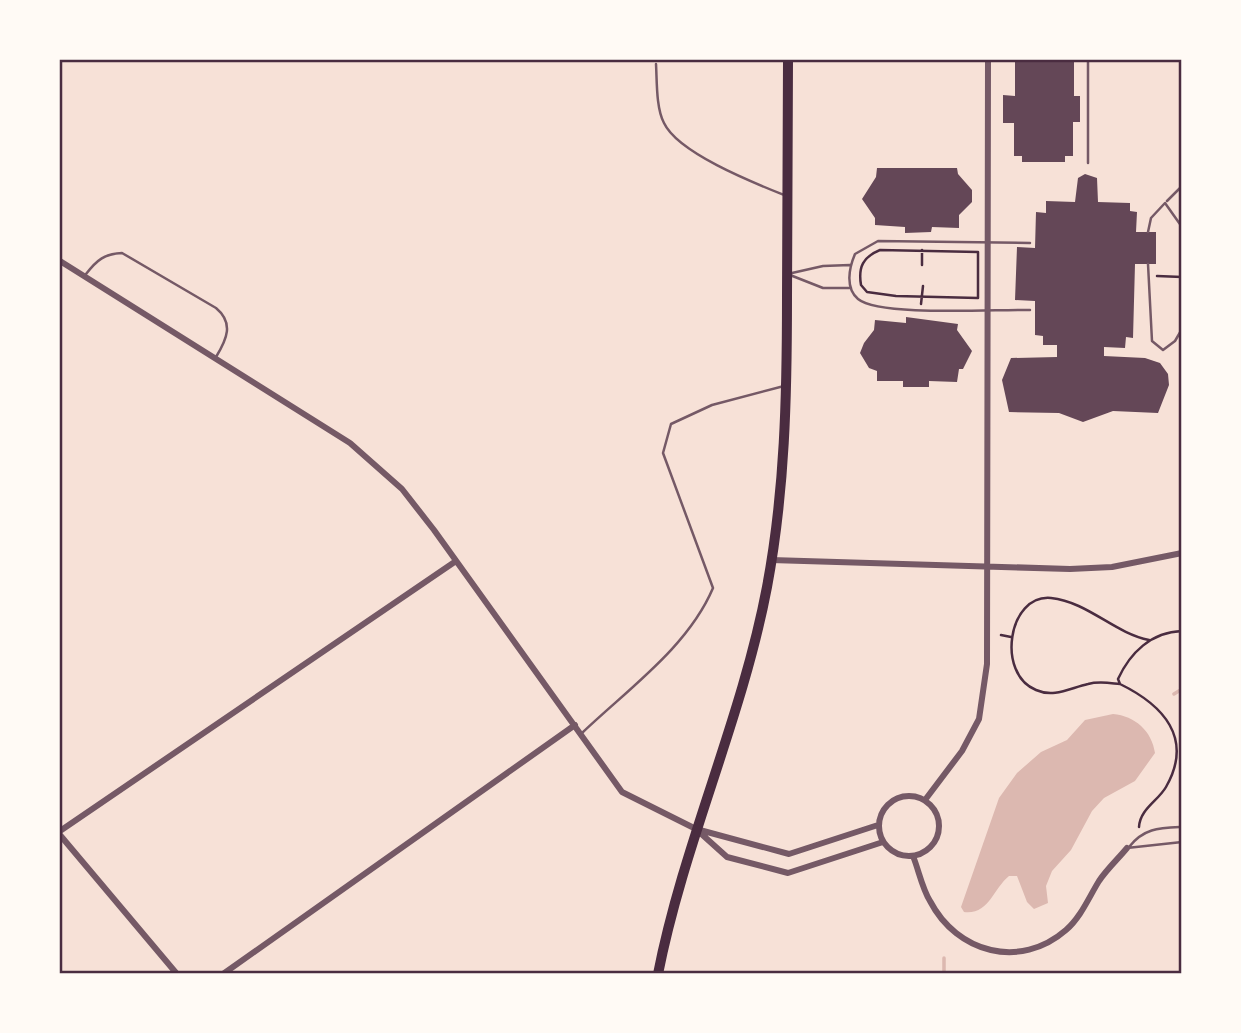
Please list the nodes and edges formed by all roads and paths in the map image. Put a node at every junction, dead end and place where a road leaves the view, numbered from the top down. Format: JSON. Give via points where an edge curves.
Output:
{"nodes":[{"id":1,"x":788,"y":60,"type":"edge"},
{"id":2,"x":988,"y":60,"type":"edge"},
{"id":3,"x":1088,"y":60,"type":"edge"},
{"id":4,"x":656,"y":64,"type":"dead end"},
{"id":5,"x":1088,"y":163,"type":"dead end"},
{"id":6,"x":1181,"y":187,"type":"edge"},
{"id":7,"x":788,"y":196,"type":"junction"},
{"id":8,"x":1166,"y":203,"type":"junction"},
{"id":9,"x":1181,"y":227,"type":"edge"},
{"id":10,"x":1148,"y":232,"type":"dead end"},
{"id":11,"x":1030,"y":243,"type":"dead end"},
{"id":12,"x":988,"y":244,"type":"junction"},
{"id":13,"x":60,"y":261,"type":"edge"},
{"id":14,"x":1149,"y":264,"type":"dead end"},
{"id":15,"x":850,"y":265,"type":"junction"},
{"id":16,"x":787,"y":274,"type":"junction"},
{"id":17,"x":84,"y":276,"type":"junction"},
{"id":18,"x":1149,"y":276,"type":"junction"},
{"id":19,"x":1181,"y":276,"type":"edge"},
{"id":20,"x":851,"y":288,"type":"junction"},
{"id":21,"x":978,"y":298,"type":"joint"},
{"id":22,"x":988,"y":309,"type":"junction"},
{"id":23,"x":1030,"y":310,"type":"dead end"},
{"id":24,"x":1181,"y":329,"type":"edge"},
{"id":25,"x":216,"y":357,"type":"junction"},
{"id":26,"x":787,"y":385,"type":"junction"},
{"id":27,"x":1181,"y":553,"type":"edge"},
{"id":28,"x":771,"y":560,"type":"junction"},
{"id":29,"x":456,"y":561,"type":"junction"},
{"id":30,"x":987,"y":566,"type":"junction"},
{"id":31,"x":1181,"y":631,"type":"edge"},
{"id":32,"x":1000,"y":635,"type":"dead end"},
{"id":33,"x":1012,"y":637,"type":"junction"},
{"id":34,"x":1149,"y":640,"type":"junction"},
{"id":35,"x":1119,"y":684,"type":"junction"},
{"id":36,"x":575,"y":725,"type":"junction"},
{"id":37,"x":581,"y":734,"type":"junction"},
{"id":38,"x":925,"y":800,"type":"junction"},
{"id":39,"x":878,"y":825,"type":"junction"},
{"id":40,"x":1139,"y":827,"type":"dead end"},
{"id":41,"x":1181,"y":827,"type":"edge"},
{"id":42,"x":696,"y":829,"type":"junction"},
{"id":43,"x":60,"y":833,"type":"edge"},
{"id":44,"x":883,"y":842,"type":"junction"},
{"id":45,"x":1181,"y":842,"type":"edge"},
{"id":46,"x":1127,"y":848,"type":"junction"},
{"id":47,"x":913,"y":856,"type":"junction"},
{"id":48,"x":177,"y":974,"type":"edge"},
{"id":49,"x":223,"y":974,"type":"edge"},
{"id":50,"x":658,"y":974,"type":"edge"}],
"edges":[{"from":1,"to":7,"type":"main road"},
{"from":2,"to":12,"type":"street"},
{"from":3,"to":5,"type":"lane"},
{"from":4,"to":7,"type":"lane","via":[[663,123],[676,139],[755,184]]},
{"from":6,"to":8,"type":"lane"},
{"from":7,"to":16,"type":"main road"},
{"from":8,"to":9,"type":"lane"},
{"from":8,"to":10,"type":"lane","via":[[1151,218]]},
{"from":11,"to":12,"type":"lane"},
{"from":12,"to":15,"type":"lane","via":[[878,241],[855,254]]},
{"from":12,"to":22,"type":"street"},
{"from":13,"to":17,"type":"street"},
{"from":14,"to":18,"type":"lane"},
{"from":15,"to":16,"type":"lane","via":[[823,265]]},
{"from":15,"to":20,"type":"lane"},
{"from":16,"to":20,"type":"lane","via":[[824,288]]},
{"from":16,"to":26,"type":"main road"},
{"from":17,"to":25,"type":"street"},
{"from":17,"to":25,"type":"lane","via":[[98,259],[122,253],[216,308],[225,316],[228,331]]},
{"from":18,"to":19,"type":"path"},
{"from":18,"to":24,"type":"lane","via":[[1152,341],[1163,350]]},
{"from":20,"to":22,"type":"lane","via":[[860,301],[887,309]]},
{"from":21,"to":21,"type":"path","via":[[876,295],[861,285],[862,263],[880,250],[978,252]]},
{"from":22,"to":23,"type":"lane"},
{"from":22,"to":30,"type":"street"},
{"from":25,"to":29,"type":"street","via":[[376,464],[402,489]]},
{"from":26,"to":28,"type":"main road","via":[[782,482]]},
{"from":26,"to":37,"type":"lane","via":[[712,405],[671,424],[663,453],[713,588],[702,614],[668,652]]},
{"from":27,"to":30,"type":"street","via":[[1112,567]]},
{"from":28,"to":30,"type":"street"},
{"from":28,"to":42,"type":"main road","via":[[751,659]]},
{"from":29,"to":36,"type":"street"},
{"from":29,"to":43,"type":"street"},
{"from":30,"to":38,"type":"street","via":[[987,664],[979,719],[962,751]]},
{"from":31,"to":34,"type":"path"},
{"from":32,"to":33,"type":"path"},
{"from":33,"to":34,"type":"path","via":[[1030,604],[1049,598],[1076,604],[1133,637]]},
{"from":33,"to":35,"type":"path","via":[[1018,677],[1032,689],[1046,694],[1101,682]]},
{"from":34,"to":35,"type":"path","via":[[1127,659]]},
{"from":35,"to":40,"type":"path","via":[[1153,703],[1164,716],[1175,737],[1178,758],[1166,789],[1147,807]]},
{"from":36,"to":37,"type":"street"},
{"from":36,"to":49,"type":"street"},
{"from":37,"to":42,"type":"street","via":[[622,792]]},
{"from":38,"to":39,"type":"street","via":[[898,797],[884,808]]},
{"from":38,"to":47,"type":"street","via":[[938,817],[937,838]]},
{"from":39,"to":42,"type":"street","via":[[789,854]]},
{"from":39,"to":44,"type":"street"},
{"from":41,"to":46,"type":"lane","via":[[1153,829],[1138,835]]},
{"from":42,"to":44,"type":"street","via":[[727,857],[788,873]]},
{"from":42,"to":50,"type":"main road"},
{"from":43,"to":48,"type":"street"},
{"from":44,"to":47,"type":"street","via":[[896,853]]},
{"from":45,"to":46,"type":"lane"},
{"from":46,"to":47,"type":"street","via":[[1068,929],[1028,950],[1006,953],[965,942],[956,934],[930,901]]}]}
